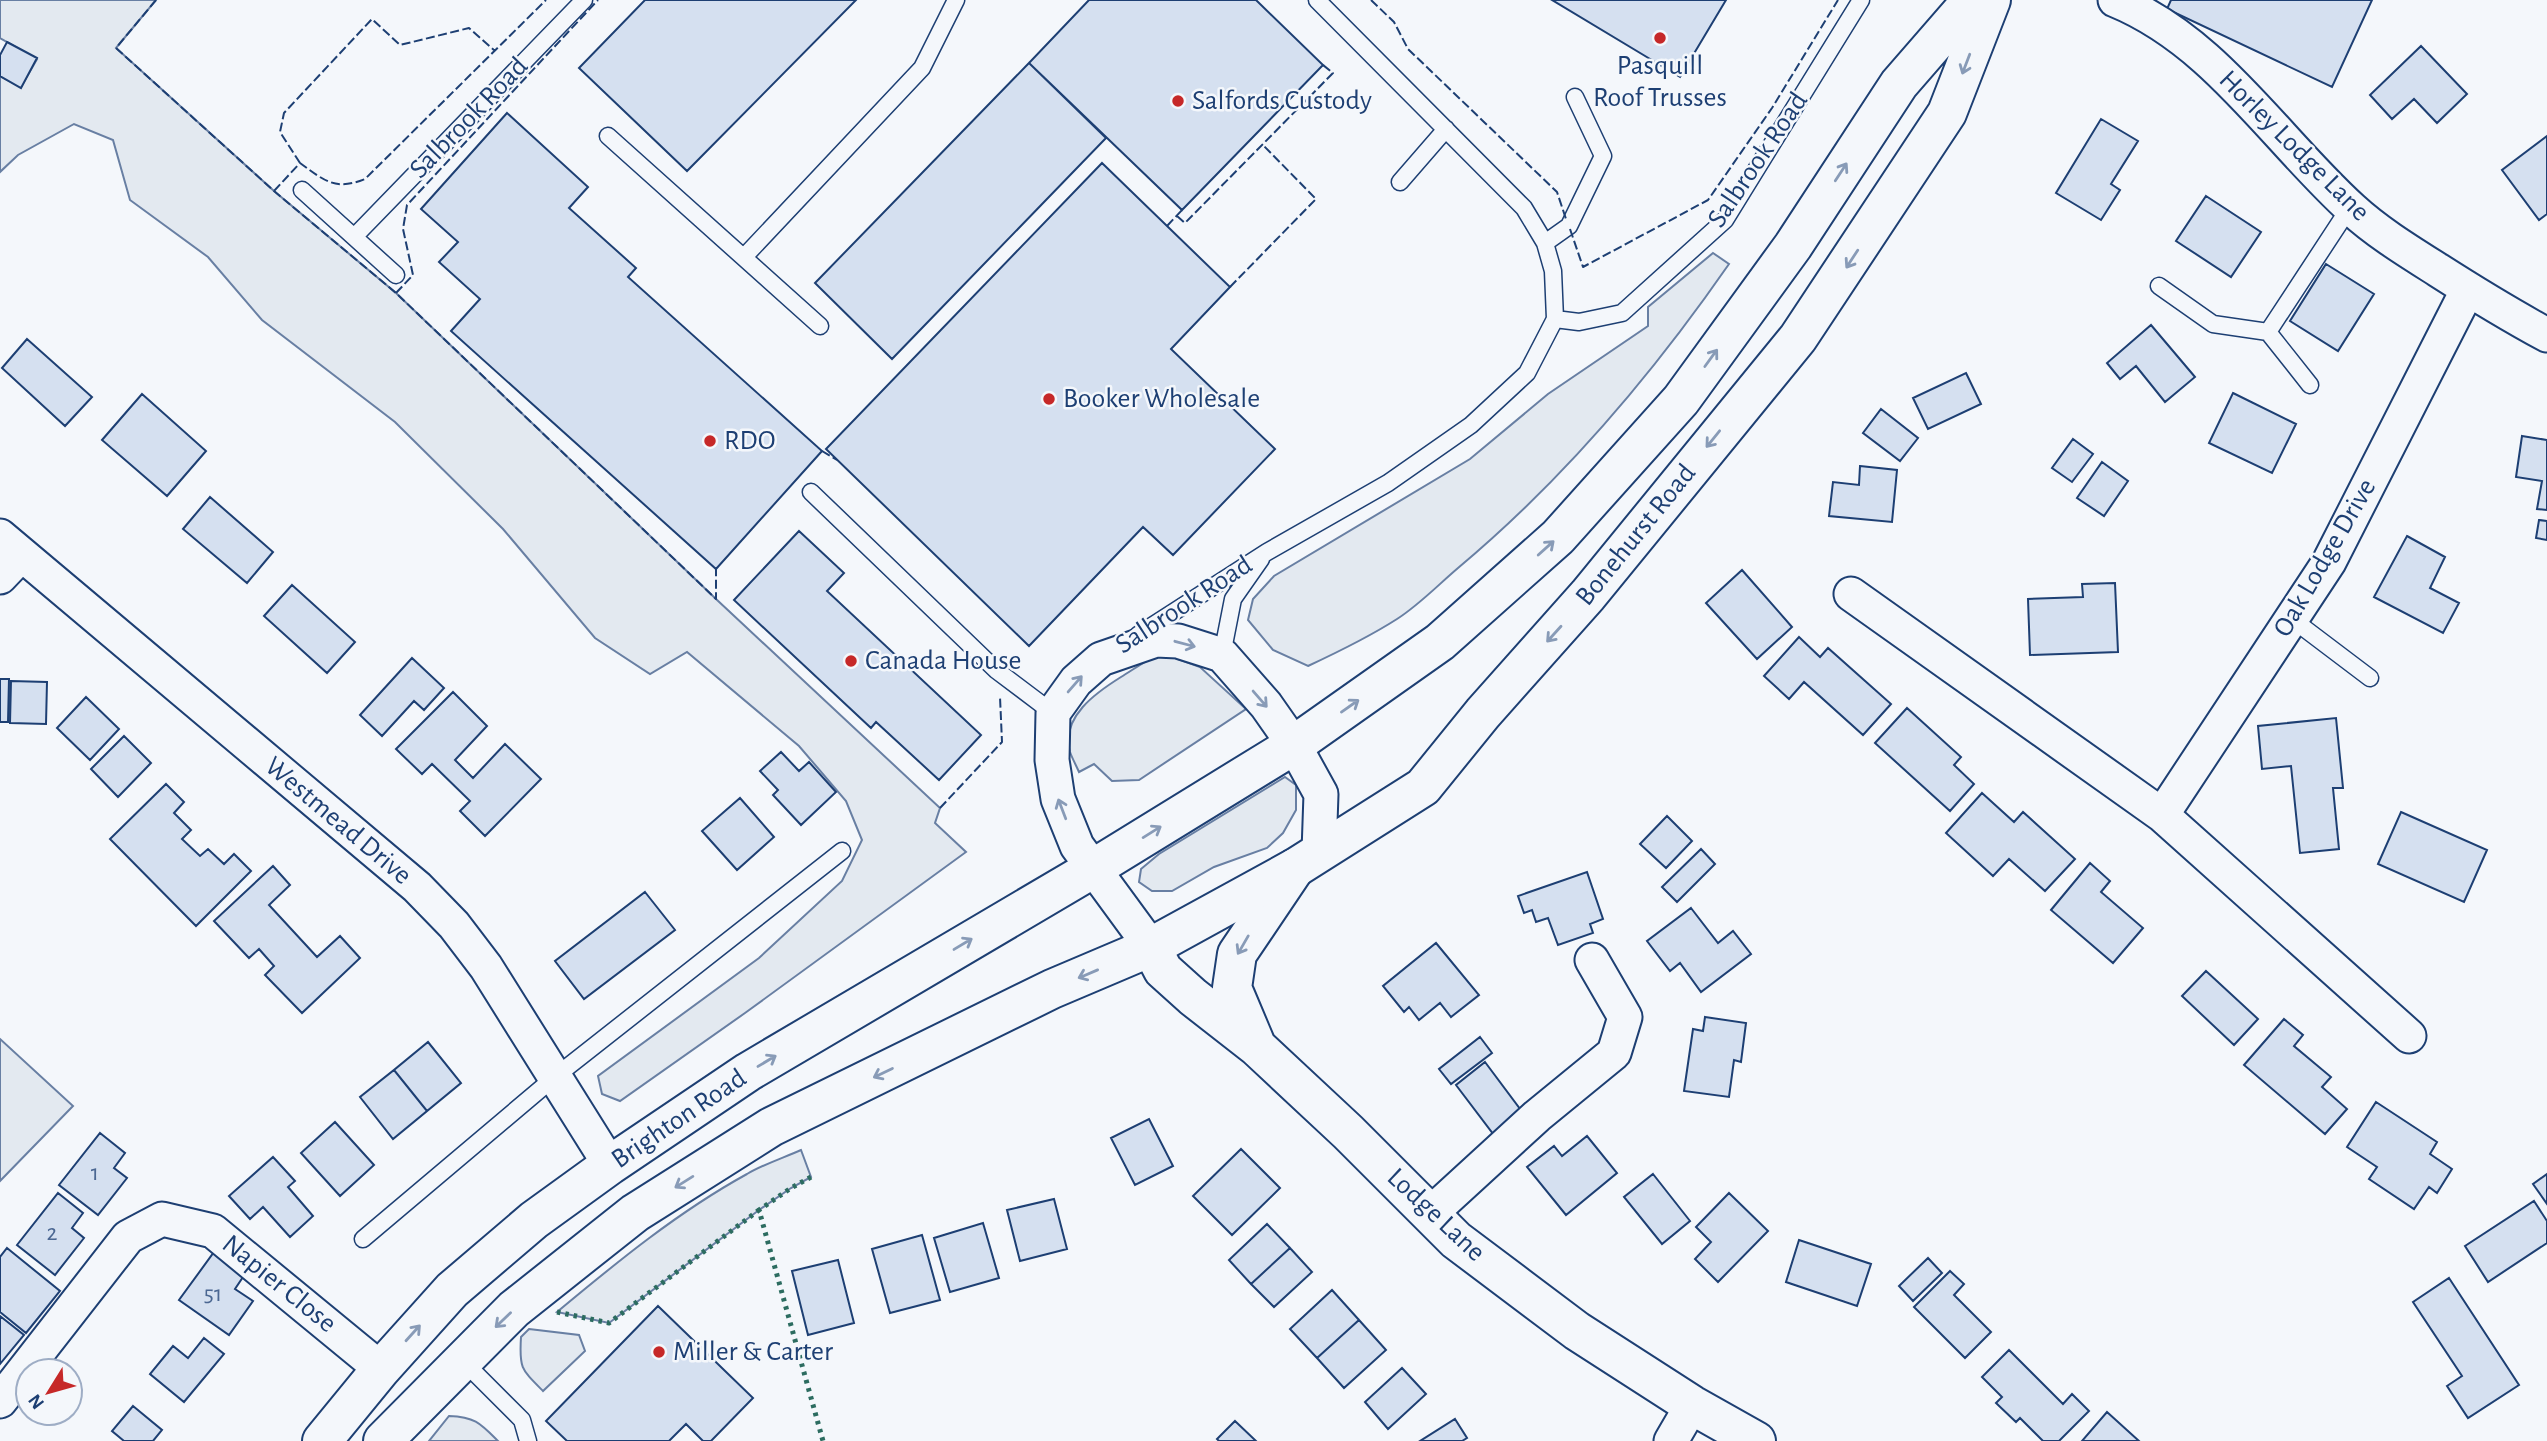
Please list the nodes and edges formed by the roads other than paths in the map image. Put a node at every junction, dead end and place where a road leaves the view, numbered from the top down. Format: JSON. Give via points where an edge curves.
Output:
{"nodes":[{"id":1,"x":584,"y":0,"type":"edge"},
{"id":2,"x":956,"y":0,"type":"edge"},
{"id":3,"x":1317,"y":0,"type":"edge"},
{"id":4,"x":1861,"y":0,"type":"edge"},
{"id":5,"x":1972,"y":0,"type":"edge"},
{"id":6,"x":1991,"y":0,"type":"edge"},
{"id":7,"x":2115,"y":0,"type":"edge"},
{"id":8,"x":1575,"y":97,"type":"dead end"},
{"id":9,"x":1446,"y":129,"type":"junction"},
{"id":10,"x":608,"y":136,"type":"dead end"},
{"id":11,"x":1400,"y":182,"type":"dead end"},
{"id":12,"x":302,"y":190,"type":"dead end"},
{"id":13,"x":2350,"y":207,"type":"junction"},
{"id":14,"x":354,"y":237,"type":"junction"},
{"id":15,"x":1545,"y":243,"type":"junction"},
{"id":16,"x":744,"y":257,"type":"junction"},
{"id":17,"x":396,"y":275,"type":"dead end"},
{"id":18,"x":2159,"y":286,"type":"dead end"},
{"id":19,"x":2468,"y":289,"type":"junction"},
{"id":20,"x":1555,"y":319,"type":"junction"},
{"id":21,"x":820,"y":326,"type":"dead end"},
{"id":22,"x":2269,"y":332,"type":"junction"},
{"id":23,"x":2547,"y":335,"type":"edge"},
{"id":24,"x":2310,"y":384,"type":"dead end"},
{"id":25,"x":811,"y":492,"type":"dead end"},
{"id":26,"x":1267,"y":552,"type":"junction"},
{"id":27,"x":7,"y":556,"type":"edge"},
{"id":28,"x":1851,"y":594,"type":"dead end"},
{"id":29,"x":2292,"y":619,"type":"junction"},
{"id":30,"x":1222,"y":655,"type":"junction"},
{"id":31,"x":1101,"y":659,"type":"junction"},
{"id":32,"x":2370,"y":678,"type":"dead end"},
{"id":33,"x":1053,"y":713,"type":"junction"},
{"id":34,"x":1294,"y":745,"type":"junction"},
{"id":35,"x":2162,"y":815,"type":"junction"},
{"id":36,"x":842,"y":851,"type":"dead end"},
{"id":37,"x":1307,"y":860,"type":"junction"},
{"id":38,"x":1094,"y":868,"type":"junction"},
{"id":39,"x":1151,"y":947,"type":"junction"},
{"id":40,"x":1592,"y":960,"type":"dead end"},
{"id":41,"x":2409,"y":1036,"type":"dead end"},
{"id":42,"x":1257,"y":1047,"type":"junction"},
{"id":43,"x":555,"y":1076,"type":"junction"},
{"id":44,"x":610,"y":1165,"type":"junction"},
{"id":45,"x":1430,"y":1214,"type":"junction"},
{"id":46,"x":363,"y":1239,"type":"dead end"},
{"id":47,"x":462,"y":1360,"type":"junction"},
{"id":48,"x":381,"y":1369,"type":"junction"},
{"id":49,"x":0,"y":1401,"type":"edge"},
{"id":50,"x":1692,"y":1405,"type":"junction"},
{"id":51,"x":322,"y":1441,"type":"edge"},
{"id":52,"x":383,"y":1441,"type":"edge"},
{"id":53,"x":528,"y":1441,"type":"edge"},
{"id":54,"x":1671,"y":1441,"type":"edge"},
{"id":55,"x":1756,"y":1441,"type":"edge"}],
"edges":[{"from":1,"to":14,"type":"lane","name":"Salbrook Road"},
{"from":2,"to":16,"type":"lane","via":[[922,68]]},
{"from":3,"to":9,"type":"lane","name":"Salbrook Road"},
{"from":4,"to":20,"type":"lane","name":"Salbrook Road","via":[[1725,220],[1622,313],[1579,322]]},
{"from":34,"to":5,"type":"main road","name":"Bonehurst Road","one_way":true,"via":[[1440,642],[1558,537],[1681,400],[1793,246],[1899,84]]},
{"from":6,"to":37,"type":"main road","name":"Bonehurst Road","one_way":true,"via":[[1947,113],[1798,338],[1588,595],[1423,787]]},
{"from":7,"to":13,"type":"street","name":"Horley Lodge Lane","via":[[2139,10],[2200,51]]},
{"from":8,"to":15,"type":"lane","via":[[1603,156],[1569,226]]},
{"from":9,"to":11,"type":"lane"},
{"from":9,"to":15,"type":"lane","name":"Salbrook Road","via":[[1524,208]]},
{"from":10,"to":16,"type":"lane"},
{"from":12,"to":14,"type":"lane"},
{"from":13,"to":19,"type":"street","name":"Horley Lodge Lane"},
{"from":13,"to":22,"type":"lane"},
{"from":14,"to":17,"type":"lane"},
{"from":15,"to":20,"type":"lane","name":"Salbrook Road","via":[[1553,271]]},
{"from":16,"to":21,"type":"lane"},
{"from":18,"to":22,"type":"lane","via":[[2213,324]]},
{"from":19,"to":23,"type":"street","name":"Horley Lodge Lane"},
{"from":19,"to":29,"type":"street","name":"Oak Lodge Drive","via":[[2329,562]]},
{"from":20,"to":26,"type":"lane","name":"Salbrook Road","via":[[1527,373],[1471,425],[1388,482]]},
{"from":22,"to":24,"type":"lane"},
{"from":25,"to":33,"type":"lane","via":[[996,670]]},
{"from":26,"to":30,"type":"lane","name":"Salbrook Road","via":[[1233,599]]},
{"from":26,"to":31,"type":"lane","name":"Salbrook Road"},
{"from":27,"to":43,"type":"street","name":"Westmead Drive","via":[[417,887],[486,967]]},
{"from":28,"to":35,"type":"street"},
{"from":29,"to":32,"type":"lane"},
{"from":29,"to":35,"type":"street","name":"Oak Lodge Drive"},
{"from":31,"to":30,"type":"street","name":"Salbrook Road","one_way":true,"via":[[1156,640],[1178,641]]},
{"from":30,"to":34,"type":"street","one_way":true},
{"from":33,"to":31,"type":"street","name":"Salbrook Road","one_way":true,"via":[[1076,681]]},
{"from":38,"to":33,"type":"street","one_way":true,"via":[[1077,846],[1058,799],[1052,760]]},
{"from":34,"to":37,"type":"street","via":[[1321,794]]},
{"from":38,"to":34,"type":"main road","name":"Bonehurst Road","one_way":true},
{"from":35,"to":41,"type":"street"},
{"from":36,"to":43,"type":"lane"},
{"from":37,"to":39,"type":"main road","name":"Bonehurst Road"},
{"from":37,"to":42,"type":"main road","one_way":true,"via":[[1237,954],[1232,988]]},
{"from":38,"to":39,"type":"street"},
{"from":44,"to":38,"type":"main road","name":"Brighton Road","one_way":true,"via":[[748,1072]]},
{"from":39,"to":42,"type":"main road","name":"Lodge Lane","via":[[1163,970]]},
{"from":39,"to":47,"type":"main road","name":"Brighton Road","one_way":true,"via":[[1052,989],[771,1127],[635,1213],[514,1309]]},
{"from":40,"to":45,"type":"street","via":[[1625,1017],[1614,1053]]},
{"from":42,"to":45,"type":"main road","name":"Lodge Lane"},
{"from":43,"to":44,"type":"street","name":"Westmead Drive"},
{"from":43,"to":46,"type":"lane"},
{"from":48,"to":44,"type":"main road","name":"Brighton Road","one_way":true,"via":[[452,1290],[534,1220]]},
{"from":45,"to":50,"type":"main road","name":"Lodge Lane","via":[[1456,1240],[1577,1331]]},
{"from":47,"to":52,"type":"main road","name":"Brighton Road"},
{"from":47,"to":53,"type":"lane","via":[[522,1420]]},
{"from":48,"to":49,"type":"street","name":"Napier Close","via":[[213,1231],[162,1219],[128,1237]]},
{"from":48,"to":51,"type":"main road","name":"Brighton Road"},
{"from":50,"to":54,"type":"street"},
{"from":50,"to":55,"type":"main road","name":"Lodge Lane"}]}
